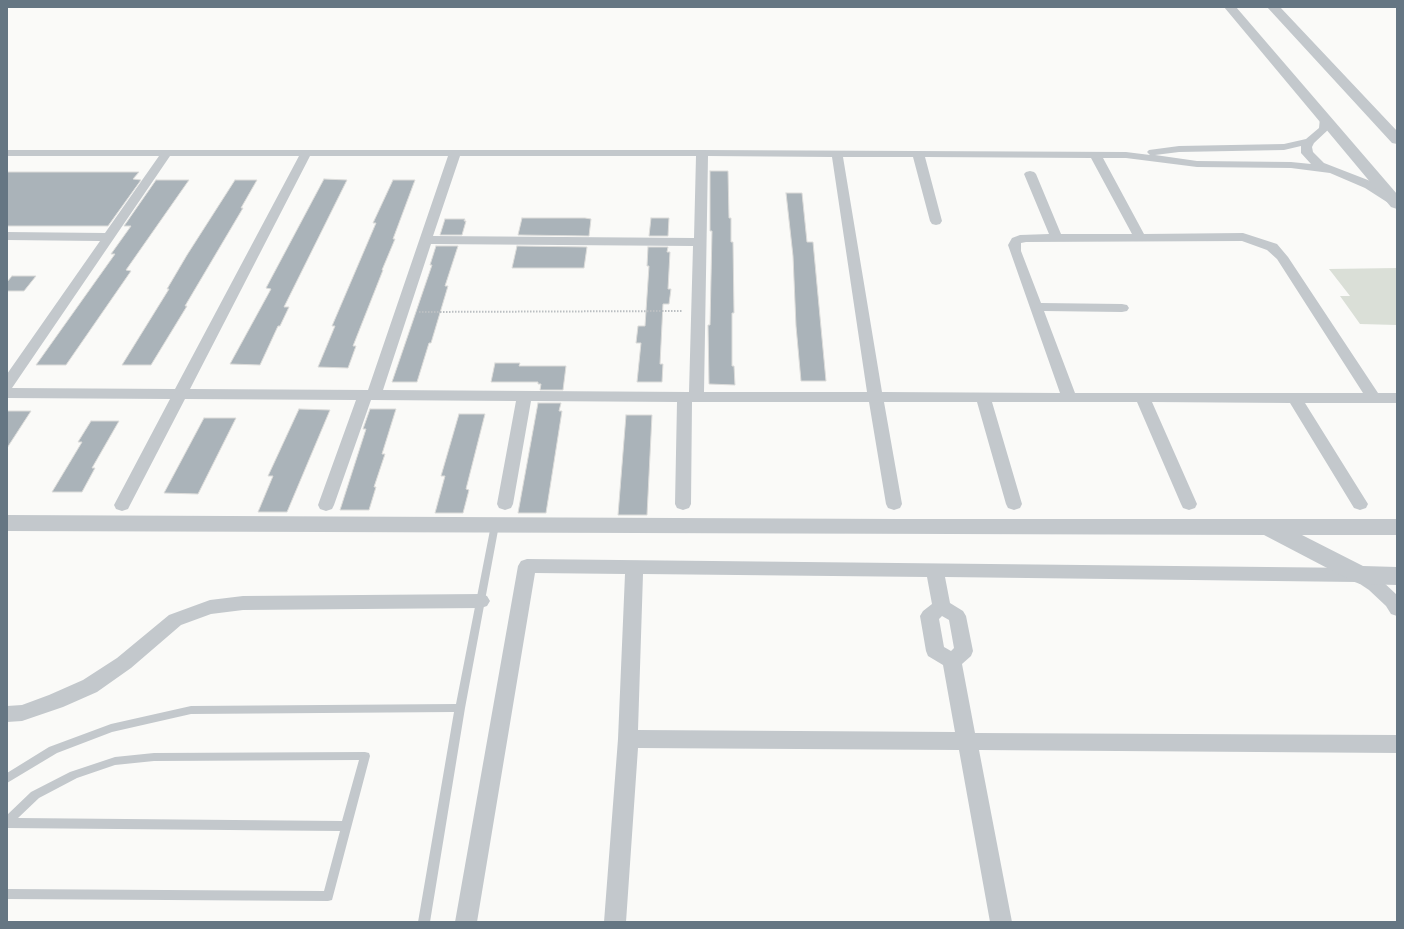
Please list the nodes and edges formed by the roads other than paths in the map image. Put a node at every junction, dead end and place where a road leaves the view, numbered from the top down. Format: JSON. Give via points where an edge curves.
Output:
{"nodes":[{"id":1,"x":1229,"y":7,"type":"edge"},
{"id":2,"x":1273,"y":7,"type":"edge"},
{"id":3,"x":1325,"y":118,"type":"junction"},
{"id":4,"x":1397,"y":140,"type":"edge"},
{"id":5,"x":1310,"y":141,"type":"junction"},
{"id":6,"x":1273,"y":148,"type":"junction"},
{"id":7,"x":1179,"y":149,"type":"junction"},
{"id":8,"x":7,"y":153,"type":"edge"},
{"id":9,"x":167,"y":153,"type":"junction"},
{"id":10,"x":306,"y":153,"type":"junction"},
{"id":11,"x":455,"y":153,"type":"junction"},
{"id":12,"x":702,"y":153,"type":"junction"},
{"id":13,"x":836,"y":154,"type":"junction"},
{"id":14,"x":918,"y":154,"type":"junction"},
{"id":15,"x":1095,"y":155,"type":"junction"},
{"id":16,"x":1126,"y":155,"type":"junction"},
{"id":17,"x":1190,"y":163,"type":"junction"},
{"id":18,"x":1292,"y":165,"type":"junction"},
{"id":19,"x":1332,"y":170,"type":"junction"},
{"id":20,"x":1030,"y":174,"type":"dead end"},
{"id":21,"x":1396,"y":202,"type":"edge"},
{"id":22,"x":936,"y":221,"type":"dead end"},
{"id":23,"x":7,"y":236,"type":"edge"},
{"id":24,"x":110,"y":237,"type":"junction"},
{"id":25,"x":1140,"y":237,"type":"junction"},
{"id":26,"x":1056,"y":238,"type":"junction"},
{"id":27,"x":426,"y":240,"type":"junction"},
{"id":28,"x":700,"y":242,"type":"junction"},
{"id":29,"x":1036,"y":307,"type":"junction"},
{"id":30,"x":1122,"y":308,"type":"dead end"},
{"id":31,"x":7,"y":385,"type":"edge"},
{"id":32,"x":7,"y":393,"type":"edge"},
{"id":33,"x":181,"y":394,"type":"junction"},
{"id":34,"x":370,"y":395,"type":"junction"},
{"id":35,"x":525,"y":395,"type":"junction"},
{"id":36,"x":875,"y":396,"type":"junction"},
{"id":37,"x":691,"y":397,"type":"junction"},
{"id":38,"x":983,"y":397,"type":"junction"},
{"id":39,"x":1069,"y":397,"type":"junction"},
{"id":40,"x":1142,"y":397,"type":"junction"},
{"id":41,"x":1295,"y":398,"type":"junction"},
{"id":42,"x":1374,"y":398,"type":"junction"},
{"id":43,"x":1397,"y":398,"type":"edge"},
{"id":44,"x":505,"y":504,"type":"dead end"},
{"id":45,"x":683,"y":504,"type":"dead end"},
{"id":46,"x":894,"y":504,"type":"dead end"},
{"id":47,"x":1014,"y":504,"type":"dead end"},
{"id":48,"x":1189,"y":504,"type":"dead end"},
{"id":49,"x":1360,"y":504,"type":"dead end"},
{"id":50,"x":122,"y":505,"type":"dead end"},
{"id":51,"x":326,"y":505,"type":"dead end"},
{"id":52,"x":7,"y":523,"type":"edge"},
{"id":53,"x":495,"y":525,"type":"junction"},
{"id":54,"x":1267,"y":527,"type":"junction"},
{"id":55,"x":1397,"y":527,"type":"edge"},
{"id":56,"x":634,"y":567,"type":"junction"},
{"id":57,"x":936,"y":570,"type":"junction"},
{"id":58,"x":1360,"y":575,"type":"junction"},
{"id":59,"x":1397,"y":576,"type":"edge"},
{"id":60,"x":481,"y":601,"type":"junction"},
{"id":61,"x":942,"y":607,"type":"junction"},
{"id":62,"x":1397,"y":609,"type":"edge"},
{"id":63,"x":952,"y":661,"type":"junction"},
{"id":64,"x":460,"y":708,"type":"junction"},
{"id":65,"x":7,"y":714,"type":"edge"},
{"id":66,"x":628,"y":739,"type":"junction"},
{"id":67,"x":968,"y":741,"type":"junction"},
{"id":68,"x":1397,"y":744,"type":"edge"},
{"id":69,"x":7,"y":778,"type":"edge"},
{"id":70,"x":7,"y":822,"type":"edge"},
{"id":71,"x":346,"y":826,"type":"junction"},
{"id":72,"x":7,"y":894,"type":"edge"},
{"id":73,"x":424,"y":922,"type":"edge"},
{"id":74,"x":466,"y":922,"type":"edge"},
{"id":75,"x":614,"y":922,"type":"edge"},
{"id":76,"x":1001,"y":922,"type":"edge"}],
"edges":[{"from":1,"to":3,"type":"street"},
{"from":2,"to":4,"type":"street"},
{"from":3,"to":5,"type":"street","via":[[1324,130]]},
{"from":3,"to":21,"type":"street"},
{"from":5,"to":6,"type":"street","via":[[1295,146]]},
{"from":5,"to":19,"type":"street","via":[[1306,146],[1307,153],[1320,165]]},
{"from":6,"to":7,"type":"street"},
{"from":6,"to":18,"type":"street","via":[[1290,155],[1294,161]]},
{"from":7,"to":16,"type":"street"},
{"from":7,"to":17,"type":"street","via":[[1181,156]]},
{"from":8,"to":9,"type":"street"},
{"from":9,"to":10,"type":"street"},
{"from":9,"to":24,"type":"street"},
{"from":10,"to":11,"type":"street"},
{"from":10,"to":33,"type":"street"},
{"from":11,"to":12,"type":"street"},
{"from":11,"to":27,"type":"street"},
{"from":12,"to":13,"type":"street"},
{"from":12,"to":28,"type":"street"},
{"from":13,"to":14,"type":"street"},
{"from":13,"to":36,"type":"street"},
{"from":14,"to":15,"type":"street"},
{"from":14,"to":22,"type":"street"},
{"from":15,"to":16,"type":"street"},
{"from":15,"to":25,"type":"street"},
{"from":16,"to":17,"type":"street"},
{"from":17,"to":18,"type":"street"},
{"from":18,"to":19,"type":"street"},
{"from":19,"to":21,"type":"street","via":[[1369,185]]},
{"from":20,"to":26,"type":"street"},
{"from":23,"to":24,"type":"street"},
{"from":24,"to":31,"type":"street"},
{"from":25,"to":26,"type":"street"},
{"from":25,"to":42,"type":"street","via":[[1243,237],[1272,247],[1282,257]]},
{"from":26,"to":29,"type":"street","via":[[1024,238],[1016,241],[1014,245]]},
{"from":27,"to":28,"type":"street"},
{"from":27,"to":34,"type":"street"},
{"from":28,"to":37,"type":"street","via":[[698,311]]},
{"from":29,"to":30,"type":"street"},
{"from":29,"to":39,"type":"street"},
{"from":32,"to":33,"type":"street"},
{"from":33,"to":34,"type":"street"},
{"from":33,"to":50,"type":"street"},
{"from":34,"to":35,"type":"street"},
{"from":34,"to":51,"type":"street"},
{"from":35,"to":37,"type":"street"},
{"from":35,"to":44,"type":"street"},
{"from":36,"to":37,"type":"street"},
{"from":36,"to":38,"type":"street"},
{"from":36,"to":46,"type":"street"},
{"from":37,"to":45,"type":"street"},
{"from":38,"to":39,"type":"street"},
{"from":38,"to":47,"type":"street"},
{"from":39,"to":40,"type":"street"},
{"from":40,"to":41,"type":"street"},
{"from":40,"to":48,"type":"street"},
{"from":41,"to":42,"type":"street"},
{"from":41,"to":49,"type":"street"},
{"from":42,"to":43,"type":"street"},
{"from":52,"to":53,"type":"street"},
{"from":53,"to":54,"type":"street"},
{"from":53,"to":60,"type":"lane"},
{"from":54,"to":55,"type":"street"},
{"from":54,"to":58,"type":"street"},
{"from":56,"to":57,"type":"street"},
{"from":56,"to":66,"type":"street"},
{"from":56,"to":74,"type":"street","via":[[527,566]]},
{"from":57,"to":58,"type":"street"},
{"from":57,"to":61,"type":"street"},
{"from":58,"to":59,"type":"street"},
{"from":58,"to":62,"type":"street","via":[[1375,585]]},
{"from":60,"to":64,"type":"lane"},
{"from":60,"to":65,"type":"street","via":[[243,603],[210,607],[175,620],[124,663],[90,686],[22,713]]},
{"from":61,"to":63,"type":"street","via":[[957,616],[964,651]]},
{"from":61,"to":63,"type":"street","via":[[929,616],[935,651]]},
{"from":63,"to":67,"type":"street"},
{"from":64,"to":69,"type":"lane","via":[[191,710],[111,728],[53,750]]},
{"from":64,"to":73,"type":"lane"},
{"from":66,"to":67,"type":"street"},
{"from":66,"to":75,"type":"street"},
{"from":67,"to":68,"type":"street"},
{"from":67,"to":76,"type":"street"},
{"from":70,"to":71,"type":"lane"},
{"from":70,"to":71,"type":"lane","via":[[35,795],[74,775],[115,761],[154,757],[365,756]]},
{"from":71,"to":72,"type":"lane","via":[[328,896]]}]}
